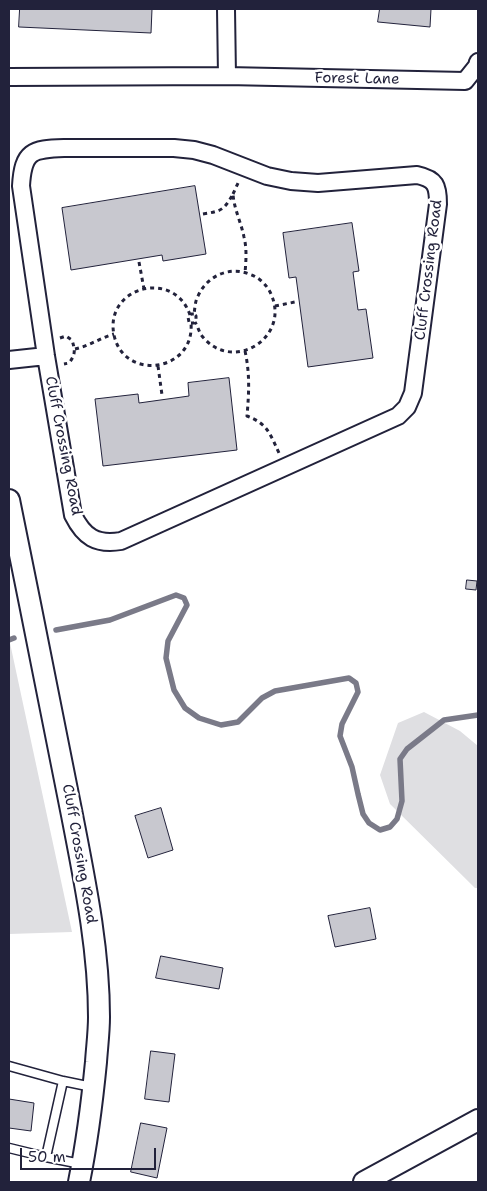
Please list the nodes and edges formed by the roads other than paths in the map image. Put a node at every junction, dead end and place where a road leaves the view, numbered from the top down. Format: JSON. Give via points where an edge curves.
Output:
{"nodes":[{"id":1,"x":226,"y":9,"type":"edge"},
{"id":2,"x":478,"y":62,"type":"edge"},
{"id":3,"x":227,"y":76,"type":"junction"},
{"id":4,"x":9,"y":78,"type":"edge"},
{"id":5,"x":46,"y":356,"type":"junction"},
{"id":6,"x":9,"y":360,"type":"edge"},
{"id":7,"x":9,"y":500,"type":"edge"},
{"id":8,"x":9,"y":1066,"type":"edge"},
{"id":9,"x":63,"y":1081,"type":"junction"},
{"id":10,"x":94,"y":1088,"type":"junction"},
{"id":11,"x":478,"y":1120,"type":"edge"},
{"id":12,"x":9,"y":1148,"type":"edge"},
{"id":13,"x":46,"y":1157,"type":"junction"},
{"id":14,"x":81,"y":1173,"type":"edge"},
{"id":15,"x":364,"y":1182,"type":"edge"}],
"edges":[{"from":1,"to":3,"type":"street"},
{"from":2,"to":3,"type":"street","name":"Forest Lane","via":[[465,81]]},
{"from":3,"to":4,"type":"street","name":"Forest Lane"},
{"from":5,"to":5,"type":"street","name":"Cluff Crossing Road","via":[[73,515],[87,535],[100,541],[122,541],[398,416],[407,407],[413,393],[438,204],[435,184],[428,177],[417,175],[318,183],[290,181],[267,176],[213,155],[174,148],[35,151],[26,159],[21,186]]},
{"from":5,"to":6,"type":"street","name":"Cluff Crossing Road"},
{"from":7,"to":10,"type":"street","name":"Cluff Crossing Road","via":[[93,930],[99,1017]]},
{"from":8,"to":9,"type":"lane"},
{"from":9,"to":10,"type":"lane"},
{"from":9,"to":13,"type":"lane"},
{"from":10,"to":14,"type":"street","name":"Cluff Crossing Road"},
{"from":11,"to":15,"type":"street"},
{"from":12,"to":13,"type":"lane"},
{"from":13,"to":14,"type":"lane"}]}
